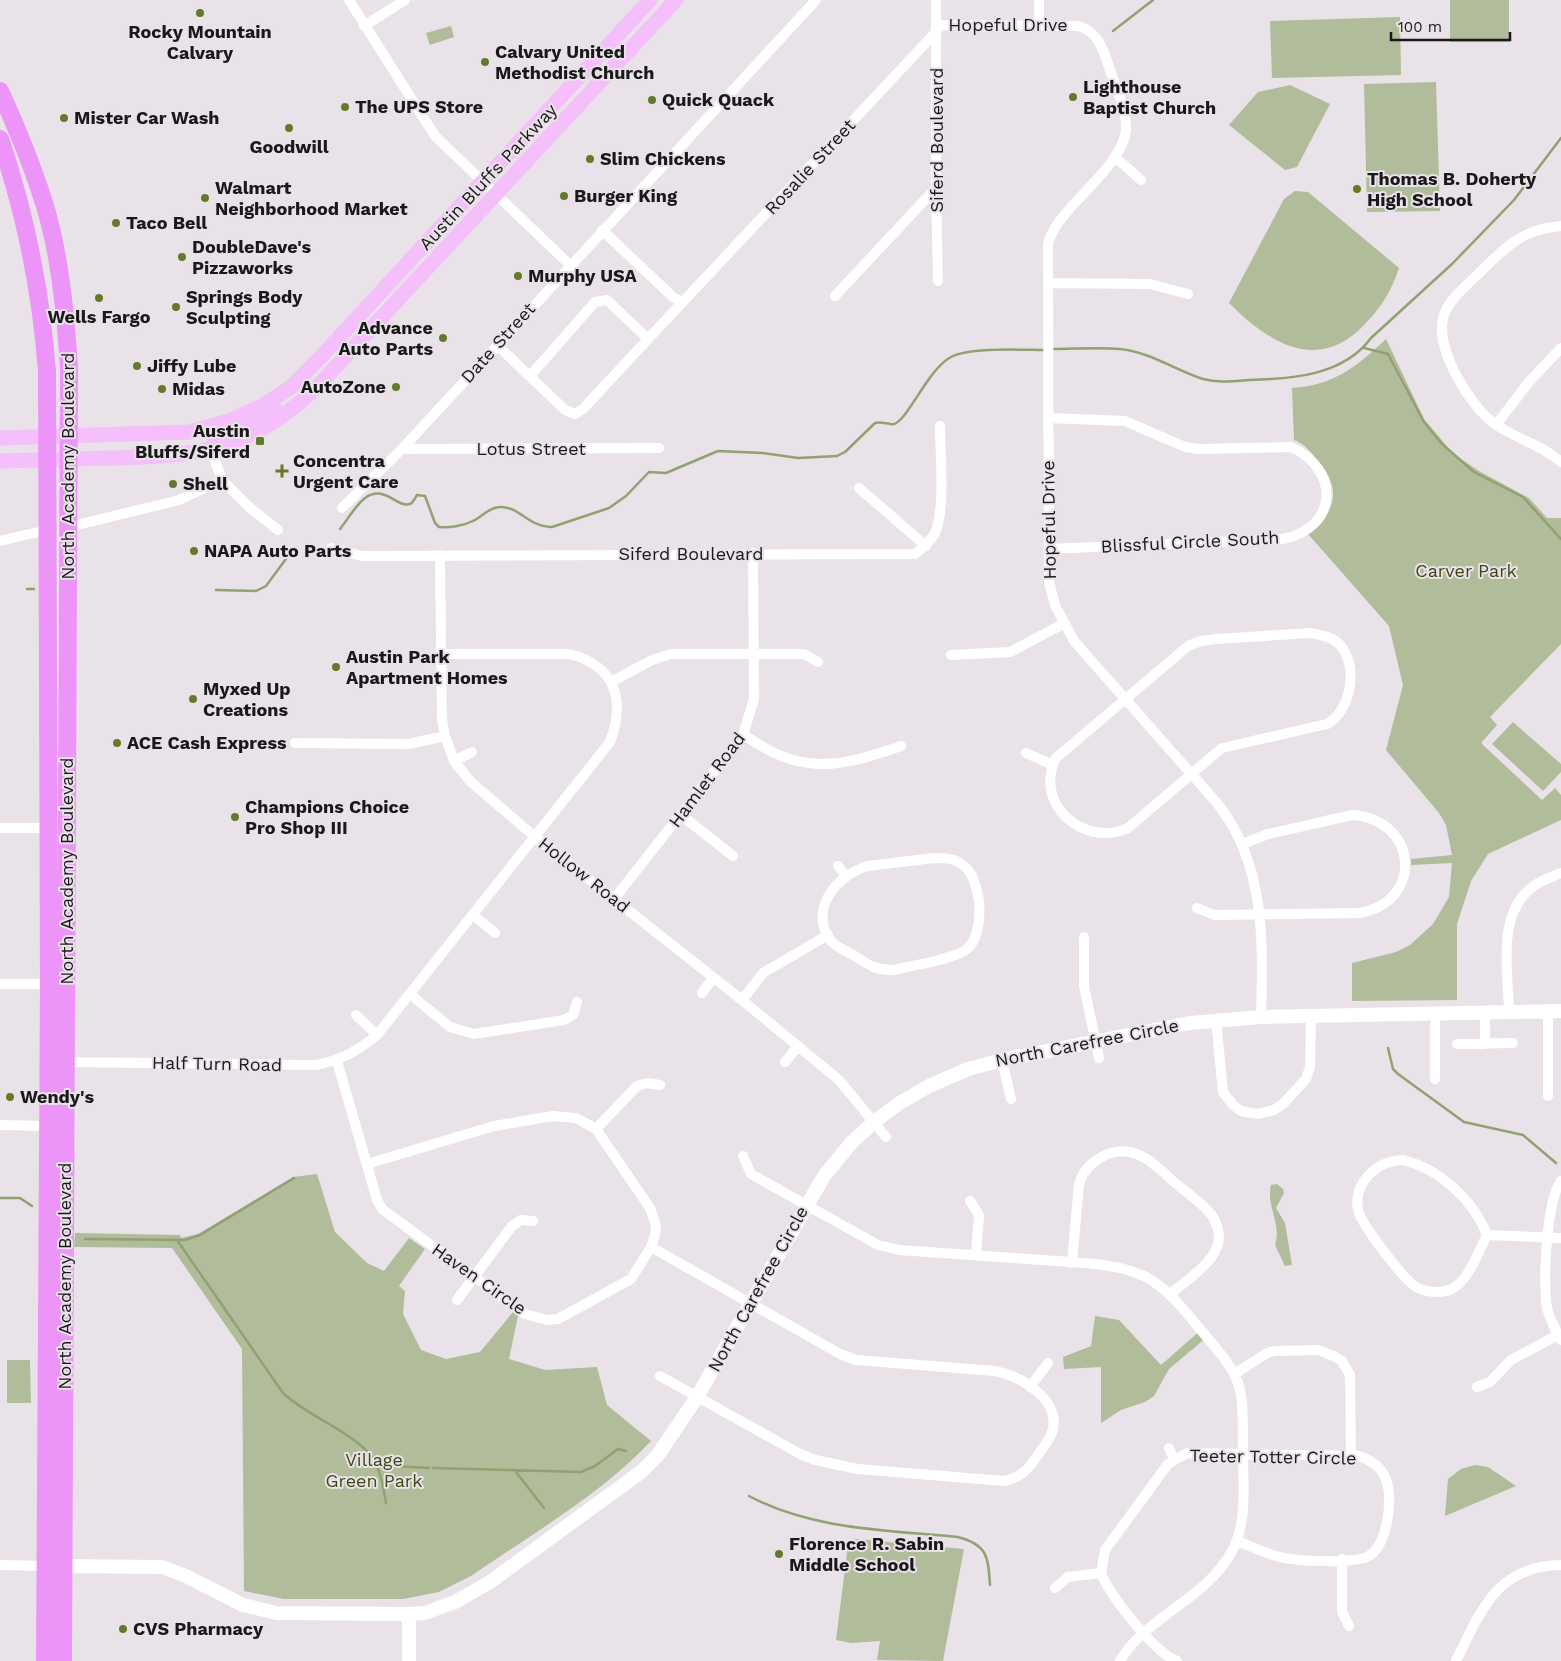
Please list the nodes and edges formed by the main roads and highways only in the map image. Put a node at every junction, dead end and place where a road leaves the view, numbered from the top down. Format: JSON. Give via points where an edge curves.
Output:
{"nodes":[{"id":1,"x":676,"y":0,"type":"edge"},
{"id":2,"x":646,"y":4,"type":"edge"},
{"id":3,"x":643,"y":36,"type":"junction"},
{"id":4,"x":0,"y":91,"type":"edge"},
{"id":5,"x":0,"y":139,"type":"edge"},
{"id":6,"x":373,"y":300,"type":"junction"},
{"id":7,"x":375,"y":325,"type":"junction"},
{"id":8,"x":291,"y":387,"type":"junction"},
{"id":9,"x":69,"y":436,"type":"junction"},
{"id":10,"x":47,"y":437,"type":"junction"},
{"id":11,"x":0,"y":438,"type":"edge"},
{"id":12,"x":211,"y":450,"type":"junction"},
{"id":13,"x":70,"y":459,"type":"junction"},
{"id":14,"x":47,"y":460,"type":"junction"},
{"id":15,"x":0,"y":461,"type":"edge"},
{"id":16,"x":1554,"y":1011,"type":"edge"},
{"id":17,"x":46,"y":1566,"type":"junction"},
{"id":18,"x":64,"y":1566,"type":"junction"},
{"id":19,"x":409,"y":1614,"type":"junction"},
{"id":20,"x":45,"y":1661,"type":"edge"},
{"id":21,"x":63,"y":1661,"type":"edge"},
{"id":22,"x":409,"y":1661,"type":"edge"}],
"edges":[{"from":1,"to":3,"type":"main road","name":"Austin Bluffs Parkway"},
{"from":2,"to":3,"type":"main road","name":"Austin Bluffs Parkway"},
{"from":2,"to":6,"type":"main road","name":"Austin Bluffs Parkway"},
{"from":3,"to":7,"type":"main road","name":"Austin Bluffs Parkway"},
{"from":4,"to":9,"type":"highway","name":"North Academy Boulevard","via":[[27,154],[50,229],[67,338]]},
{"from":5,"to":10,"type":"highway","name":"North Academy Boulevard","via":[[29,236],[40,301],[47,372]]},
{"from":6,"to":7,"type":"main road"},
{"from":6,"to":8,"type":"main road","name":"Austin Bluffs Parkway"},
{"from":7,"to":12,"type":"main road","name":"Austin Bluffs Parkway","via":[[294,409],[252,435]]},
{"from":8,"to":9,"type":"main road","name":"Austin Bluffs Parkway","via":[[248,413],[190,432]]},
{"from":8,"to":12,"type":"main road","via":[[287,401],[250,424],[220,437],[213,442]]},
{"from":9,"to":10,"type":"main road","name":"Austin Bluffs Parkway"},
{"from":9,"to":13,"type":"highway","name":"North Academy Boulevard"},
{"from":10,"to":11,"type":"main road","name":"Austin Bluffs Parkway"},
{"from":10,"to":14,"type":"highway","name":"North Academy Boulevard"},
{"from":12,"to":13,"type":"main road","name":"Austin Bluffs Parkway","via":[[168,456]]},
{"from":13,"to":14,"type":"main road","name":"Austin Bluffs Parkway"},
{"from":13,"to":18,"type":"highway","name":"North Academy Boulevard"},
{"from":14,"to":15,"type":"main road","name":"Austin Bluffs Parkway"},
{"from":14,"to":17,"type":"highway","name":"North Academy Boulevard"},
{"from":16,"to":19,"type":"main road","name":"North Carefree Circle","via":[[1261,1017],[1190,1022],[1002,1060],[944,1078],[913,1094],[874,1122],[835,1161],[805,1205],[697,1397],[658,1455],[622,1488],[475,1592],[445,1606]]},
{"from":17,"to":18,"type":"main road","name":"North Carefree Circle"},
{"from":17,"to":20,"type":"highway","name":"North Academy Boulevard"},
{"from":18,"to":19,"type":"main road","name":"North Carefree Circle","via":[[162,1567],[242,1605],[277,1613]]},
{"from":18,"to":21,"type":"highway","name":"North Academy Boulevard"},
{"from":19,"to":22,"type":"main road"}]}
